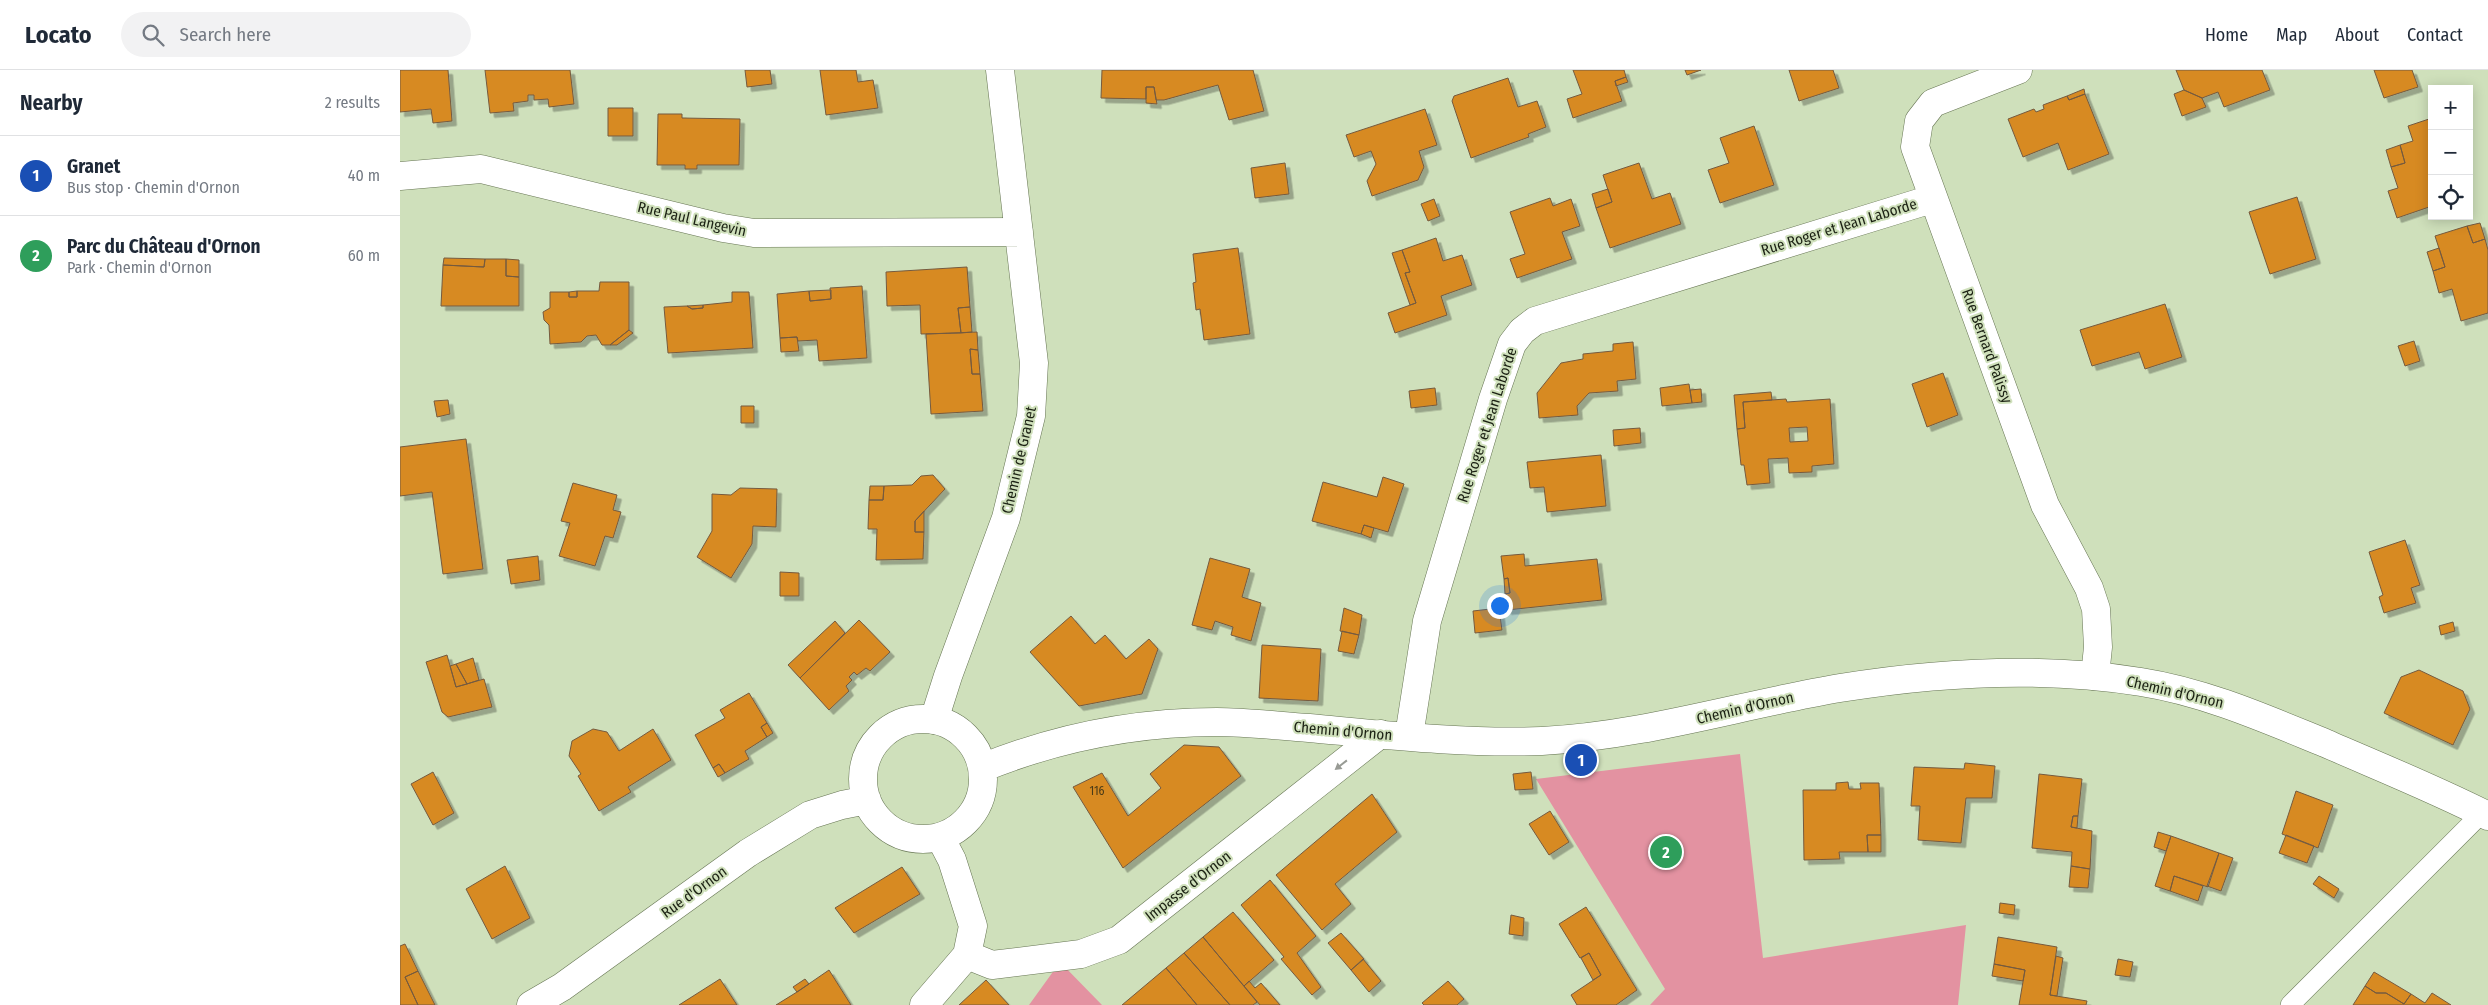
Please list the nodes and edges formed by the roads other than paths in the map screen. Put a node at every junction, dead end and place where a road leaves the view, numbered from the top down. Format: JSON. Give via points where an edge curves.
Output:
{"nodes":[{"id":1,"x":1000,"y":70,"type":"edge"},
{"id":2,"x":2018,"y":70,"type":"edge"},
{"id":3,"x":400,"y":176,"type":"edge"},
{"id":4,"x":1932,"y":198,"type":"junction"},
{"id":5,"x":1018,"y":232,"type":"junction"},
{"id":6,"x":2095,"y":676,"type":"junction"},
{"id":7,"x":934,"y":720,"type":"junction"},
{"id":8,"x":1380,"y":734,"type":"junction"},
{"id":9,"x":1409,"y":736,"type":"junction"},
{"id":10,"x":982,"y":768,"type":"junction"},
{"id":11,"x":867,"y":800,"type":"junction"},
{"id":12,"x":2485,"y":815,"type":"edge"},
{"id":13,"x":940,"y":836,"type":"junction"},
{"id":14,"x":967,"y":955,"type":"junction"},
{"id":15,"x":531,"y":1005,"type":"edge"},
{"id":16,"x":924,"y":1005,"type":"edge"},
{"id":17,"x":2290,"y":1005,"type":"edge"}],
"edges":[{"from":1,"to":5,"type":"street","name":"Chemin de Granet"},
{"from":2,"to":4,"type":"street","name":"Rue Bernard Palissy","via":[[1933,103],[1919,121],[1915,147]]},
{"from":3,"to":5,"type":"street","name":"Rue Paul Langevin","via":[[482,169],[754,233]]},
{"from":4,"to":6,"type":"street","name":"Rue Bernard Palissy","via":[[2046,505],[2089,588],[2096,609],[2098,647]]},
{"from":4,"to":9,"type":"street","name":"Rue Roger et Jean Laborde","via":[[1535,320],[1522,331],[1512,344],[1492,399],[1427,621]]},
{"from":5,"to":7,"type":"street","name":"Chemin de Granet","via":[[1034,363],[1031,416],[1006,518]]},
{"from":6,"to":9,"type":"street","name":"Chemin d'Ornon","via":[[2020,672],[1939,675],[1792,697],[1672,724],[1550,740]]},
{"from":6,"to":12,"type":"street","name":"Chemin d'Ornon","via":[[2144,682],[2211,698],[2440,792]]},
{"from":7,"to":10,"type":"street","via":[[966,736]]},
{"from":7,"to":11,"type":"street","via":[[916,719],[898,724],[883,734],[865,764],[863,782]]},
{"from":8,"to":9,"type":"street","name":"Chemin d'Ornon"},
{"from":8,"to":10,"type":"street","name":"Chemin d'Ornon","via":[[1219,722],[1159,724],[1023,751]]},
{"from":8,"to":14,"type":"street","name":"Impasse d'Ornon","one_way":true,"via":[[1119,940],[1081,954],[992,965]]},
{"from":10,"to":13,"type":"street","via":[[983,786],[974,810],[956,829]]},
{"from":11,"to":13,"type":"street","via":[[884,825],[897,833],[918,839]]},
{"from":11,"to":15,"type":"street","name":"Rue d'Ornon","via":[[842,804],[810,816],[756,848],[562,987]]},
{"from":12,"to":17,"type":"lane"},
{"from":13,"to":14,"type":"street","via":[[952,860],[973,926]]},
{"from":14,"to":16,"type":"street"}]}
